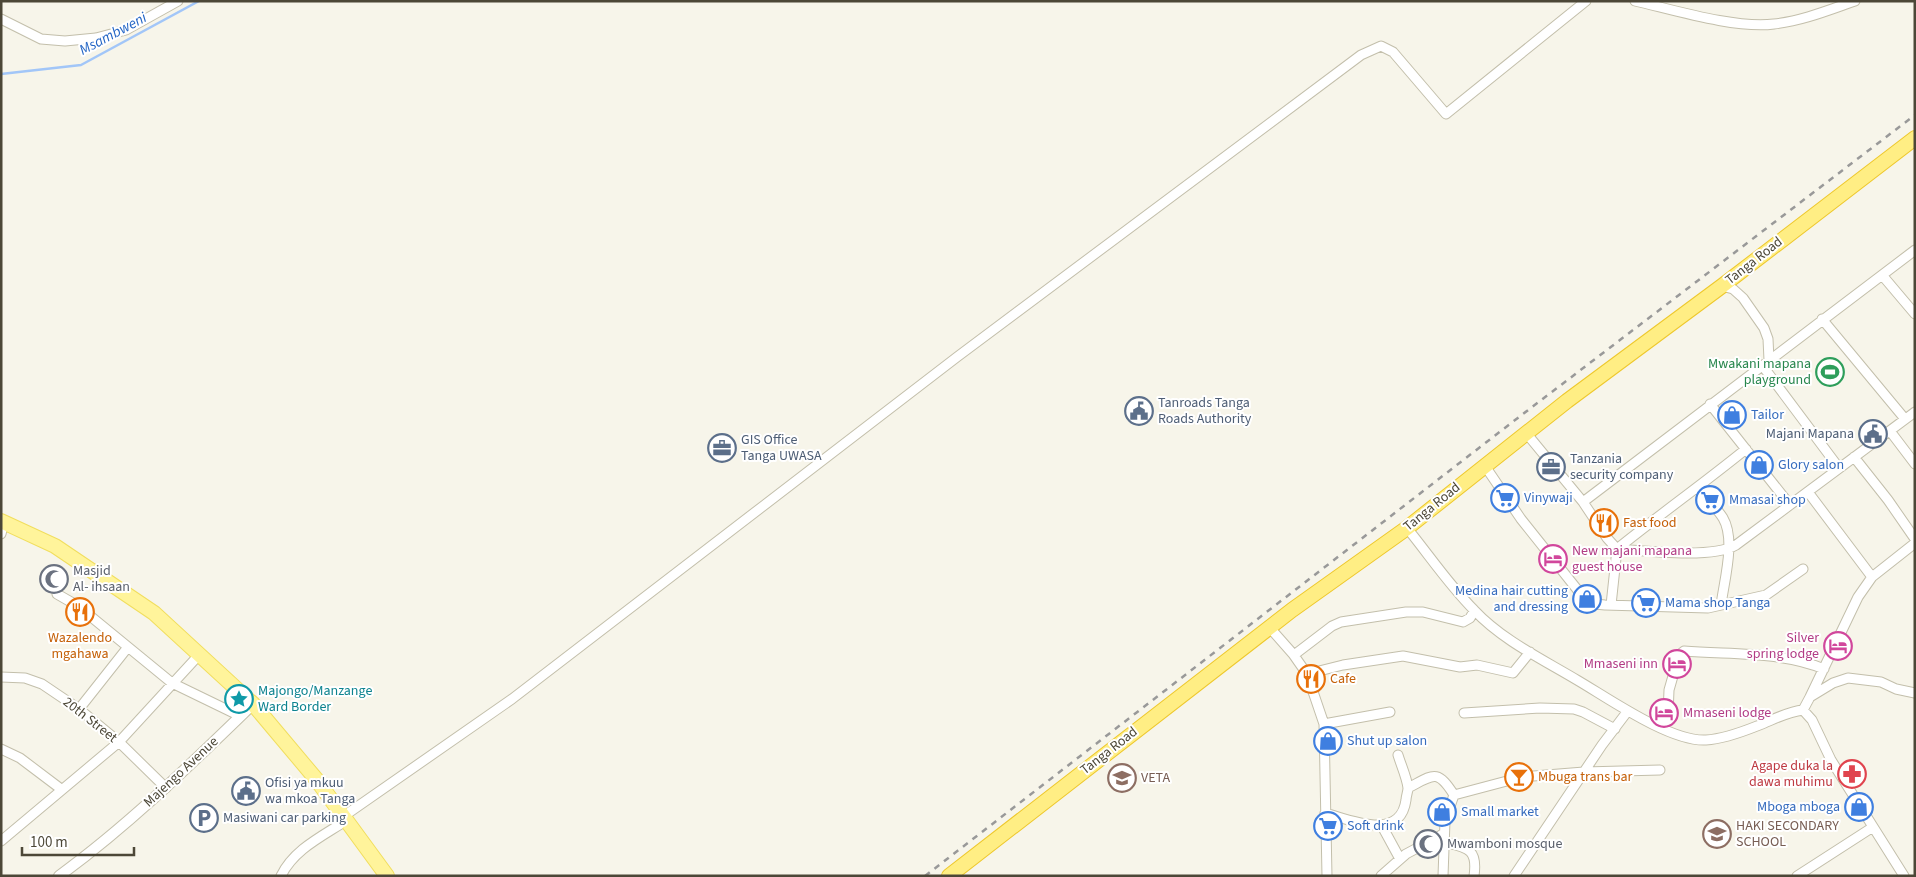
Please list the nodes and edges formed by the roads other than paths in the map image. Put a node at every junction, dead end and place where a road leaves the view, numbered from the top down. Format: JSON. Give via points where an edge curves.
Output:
{"nodes":[{"id":1,"x":178,"y":1,"type":"edge"},
{"id":2,"x":1586,"y":1,"type":"edge"},
{"id":3,"x":1635,"y":1,"type":"edge"},
{"id":4,"x":1855,"y":1,"type":"edge"},
{"id":5,"x":1,"y":19,"type":"edge"},
{"id":6,"x":1915,"y":138,"type":"edge"},
{"id":7,"x":1915,"y":250,"type":"edge"},
{"id":8,"x":1882,"y":276,"type":"junction"},
{"id":9,"x":1722,"y":286,"type":"junction"},
{"id":10,"x":1915,"y":314,"type":"edge"},
{"id":11,"x":1822,"y":319,"type":"junction"},
{"id":12,"x":1765,"y":362,"type":"junction"},
{"id":13,"x":1710,"y":404,"type":"junction"},
{"id":14,"x":1915,"y":412,"type":"edge"},
{"id":15,"x":1905,"y":419,"type":"junction"},
{"id":16,"x":1890,"y":431,"type":"junction"},
{"id":17,"x":1527,"y":434,"type":"junction"},
{"id":18,"x":1746,"y":449,"type":"junction"},
{"id":19,"x":1854,"y":458,"type":"junction"},
{"id":20,"x":1915,"y":464,"type":"edge"},
{"id":21,"x":1484,"y":466,"type":"junction"},
{"id":22,"x":1839,"y":468,"type":"junction"},
{"id":23,"x":1698,"y":488,"type":"junction"},
{"id":24,"x":1808,"y":492,"type":"junction"},
{"id":25,"x":1583,"y":502,"type":"junction"},
{"id":26,"x":1790,"y":505,"type":"junction"},
{"id":27,"x":2,"y":526,"type":"edge"},
{"id":28,"x":1407,"y":528,"type":"junction"},
{"id":29,"x":1915,"y":538,"type":"edge"},
{"id":30,"x":1915,"y":543,"type":"edge"},
{"id":31,"x":1729,"y":549,"type":"junction"},
{"id":32,"x":1617,"y":550,"type":"junction"},
{"id":33,"x":1802,"y":569,"type":"dead end"},
{"id":34,"x":1872,"y":577,"type":"junction"},
{"id":35,"x":58,"y":594,"type":"dead end"},
{"id":36,"x":1611,"y":605,"type":"junction"},
{"id":37,"x":1721,"y":605,"type":"junction"},
{"id":38,"x":1474,"y":611,"type":"junction"},
{"id":39,"x":1270,"y":628,"type":"junction"},
{"id":40,"x":128,"y":647,"type":"junction"},
{"id":41,"x":1530,"y":652,"type":"junction"},
{"id":42,"x":198,"y":656,"type":"junction"},
{"id":43,"x":1294,"y":656,"type":"junction"},
{"id":44,"x":1824,"y":669,"type":"junction"},
{"id":45,"x":1307,"y":674,"type":"junction"},
{"id":46,"x":1,"y":677,"type":"edge"},
{"id":47,"x":172,"y":683,"type":"junction"},
{"id":48,"x":1915,"y":693,"type":"edge"},
{"id":49,"x":1810,"y":697,"type":"junction"},
{"id":50,"x":253,"y":704,"type":"junction"},
{"id":51,"x":79,"y":709,"type":"junction"},
{"id":52,"x":1804,"y":710,"type":"junction"},
{"id":53,"x":1390,"y":712,"type":"dead end"},
{"id":54,"x":1627,"y":712,"type":"junction"},
{"id":55,"x":1464,"y":713,"type":"dead end"},
{"id":56,"x":240,"y":716,"type":"junction"},
{"id":57,"x":1324,"y":724,"type":"junction"},
{"id":58,"x":1655,"y":724,"type":"junction"},
{"id":59,"x":1614,"y":729,"type":"junction"},
{"id":60,"x":119,"y":742,"type":"junction"},
{"id":61,"x":1,"y":749,"type":"edge"},
{"id":62,"x":1398,"y":755,"type":"dead end"},
{"id":63,"x":1660,"y":770,"type":"dead end"},
{"id":64,"x":1584,"y":772,"type":"junction"},
{"id":65,"x":166,"y":788,"type":"junction"},
{"id":66,"x":1408,"y":788,"type":"junction"},
{"id":67,"x":61,"y":789,"type":"junction"},
{"id":68,"x":1454,"y":795,"type":"junction"},
{"id":69,"x":1325,"y":814,"type":"junction"},
{"id":70,"x":345,"y":818,"type":"junction"},
{"id":71,"x":1382,"y":826,"type":"junction"},
{"id":72,"x":1873,"y":827,"type":"junction"},
{"id":73,"x":1444,"y":838,"type":"junction"},
{"id":74,"x":1,"y":841,"type":"edge"},
{"id":75,"x":1400,"y":859,"type":"junction"},
{"id":76,"x":1385,"y":875,"type":"edge"},
{"id":77,"x":59,"y":876,"type":"edge"},
{"id":78,"x":281,"y":876,"type":"edge"},
{"id":79,"x":387,"y":876,"type":"edge"},
{"id":80,"x":949,"y":876,"type":"edge"},
{"id":81,"x":1327,"y":876,"type":"edge"},
{"id":82,"x":1443,"y":876,"type":"edge"},
{"id":83,"x":1474,"y":876,"type":"edge"},
{"id":84,"x":1514,"y":876,"type":"edge"},
{"id":85,"x":1798,"y":876,"type":"edge"},
{"id":86,"x":1904,"y":876,"type":"edge"}],
"edges":[{"from":1,"to":5,"type":"street","via":[[126,30],[96,38],[41,39]]},
{"from":2,"to":70,"type":"street","via":[[1446,114],[1392,52],[1381,46],[1361,55],[942,368],[520,693]]},
{"from":3,"to":4,"type":"street","via":[[1741,24],[1772,25]]},
{"from":6,"to":9,"type":"highway","name":"Tanga Road"},
{"from":7,"to":8,"type":"street"},
{"from":8,"to":10,"type":"street"},
{"from":8,"to":11,"type":"street"},
{"from":9,"to":12,"type":"street","via":[[1733,289],[1743,298],[1764,328],[1768,339]]},
{"from":9,"to":17,"type":"highway","name":"Tanga Road"},
{"from":11,"to":12,"type":"street"},
{"from":11,"to":15,"type":"street"},
{"from":12,"to":13,"type":"street"},
{"from":12,"to":22,"type":"street"},
{"from":13,"to":18,"type":"street"},
{"from":13,"to":25,"type":"street"},
{"from":14,"to":15,"type":"street"},
{"from":15,"to":16,"type":"street"},
{"from":16,"to":19,"type":"street"},
{"from":16,"to":20,"type":"street"},
{"from":17,"to":21,"type":"highway","name":"Tanga Road"},
{"from":17,"to":25,"type":"street"},
{"from":18,"to":23,"type":"street"},
{"from":18,"to":26,"type":"street"},
{"from":19,"to":22,"type":"street"},
{"from":19,"to":29,"type":"street"},
{"from":21,"to":28,"type":"highway","name":"Tanga Road"},
{"from":21,"to":36,"type":"street","via":[[1580,593],[1595,604]]},
{"from":22,"to":24,"type":"street"},
{"from":23,"to":31,"type":"street","via":[[1723,518]]},
{"from":23,"to":32,"type":"street"},
{"from":24,"to":26,"type":"street"},
{"from":24,"to":34,"type":"street"},
{"from":25,"to":32,"type":"street"},
{"from":26,"to":31,"type":"street"},
{"from":27,"to":42,"type":"main road","via":[[55,546],[154,613]]},
{"from":28,"to":38,"type":"street"},
{"from":28,"to":39,"type":"highway","name":"Tanga Road"},
{"from":30,"to":34,"type":"street"},
{"from":31,"to":32,"type":"street","via":[[1700,552]]},
{"from":31,"to":37,"type":"street"},
{"from":32,"to":36,"type":"street"},
{"from":33,"to":37,"type":"street","via":[[1766,595]]},
{"from":34,"to":44,"type":"street","via":[[1858,597]]},
{"from":35,"to":40,"type":"street","via":[[78,606]]},
{"from":36,"to":37,"type":"street","via":[[1699,608]]},
{"from":38,"to":41,"type":"street"},
{"from":38,"to":43,"type":"street","via":[[1463,622],[1423,612],[1406,612],[1340,622]]},
{"from":39,"to":43,"type":"street"},
{"from":39,"to":80,"type":"highway","name":"Tanga Road"},
{"from":40,"to":47,"type":"street"},
{"from":40,"to":51,"type":"street"},
{"from":41,"to":45,"type":"street","via":[[1513,673],[1403,656]]},
{"from":41,"to":54,"type":"street"},
{"from":42,"to":47,"type":"street"},
{"from":42,"to":50,"type":"main road"},
{"from":43,"to":45,"type":"street"},
{"from":44,"to":49,"type":"street"},
{"from":44,"to":58,"type":"street","via":[[1807,662],[1771,657],[1684,651],[1679,655],[1669,690],[1668,715]]},
{"from":45,"to":57,"type":"street"},
{"from":46,"to":51,"type":"street","name":"20th Street","via":[[25,678],[42,684]]},
{"from":47,"to":56,"type":"street"},
{"from":47,"to":60,"type":"street"},
{"from":48,"to":49,"type":"street","via":[[1896,690],[1881,682],[1848,678]]},
{"from":49,"to":52,"type":"street"},
{"from":50,"to":56,"type":"street","name":"Majengo Avenue"},
{"from":50,"to":70,"type":"main road"},
{"from":51,"to":60,"type":"street","name":"20th Street"},
{"from":52,"to":58,"type":"street","via":[[1791,711],[1756,727],[1705,740],[1682,736]]},
{"from":52,"to":72,"type":"street"},
{"from":53,"to":57,"type":"street"},
{"from":54,"to":58,"type":"street"},
{"from":54,"to":59,"type":"street"},
{"from":55,"to":59,"type":"street","via":[[1574,709]]},
{"from":56,"to":65,"type":"street","name":"Majengo Avenue"},
{"from":57,"to":69,"type":"street"},
{"from":59,"to":64,"type":"street"},
{"from":60,"to":65,"type":"street","name":"20th Street"},
{"from":60,"to":67,"type":"street"},
{"from":61,"to":67,"type":"street","via":[[20,758]]},
{"from":62,"to":66,"type":"street"},
{"from":63,"to":64,"type":"street"},
{"from":64,"to":68,"type":"street","via":[[1522,777]]},
{"from":64,"to":84,"type":"street"},
{"from":65,"to":77,"type":"street","name":"Majengo Avenue"},
{"from":66,"to":68,"type":"street","via":[[1432,777],[1440,777]]},
{"from":66,"to":71,"type":"street","via":[[1400,817]]},
{"from":67,"to":74,"type":"street"},
{"from":68,"to":73,"type":"street","via":[[1445,821]]},
{"from":69,"to":71,"type":"street"},
{"from":69,"to":81,"type":"street"},
{"from":70,"to":78,"type":"street","via":[[295,855]]},
{"from":70,"to":79,"type":"main road"},
{"from":71,"to":75,"type":"street"},
{"from":72,"to":85,"type":"street"},
{"from":72,"to":86,"type":"street"},
{"from":73,"to":75,"type":"street"},
{"from":73,"to":82,"type":"street"},
{"from":73,"to":83,"type":"street","via":[[1473,853]]},
{"from":75,"to":76,"type":"street"}]}
